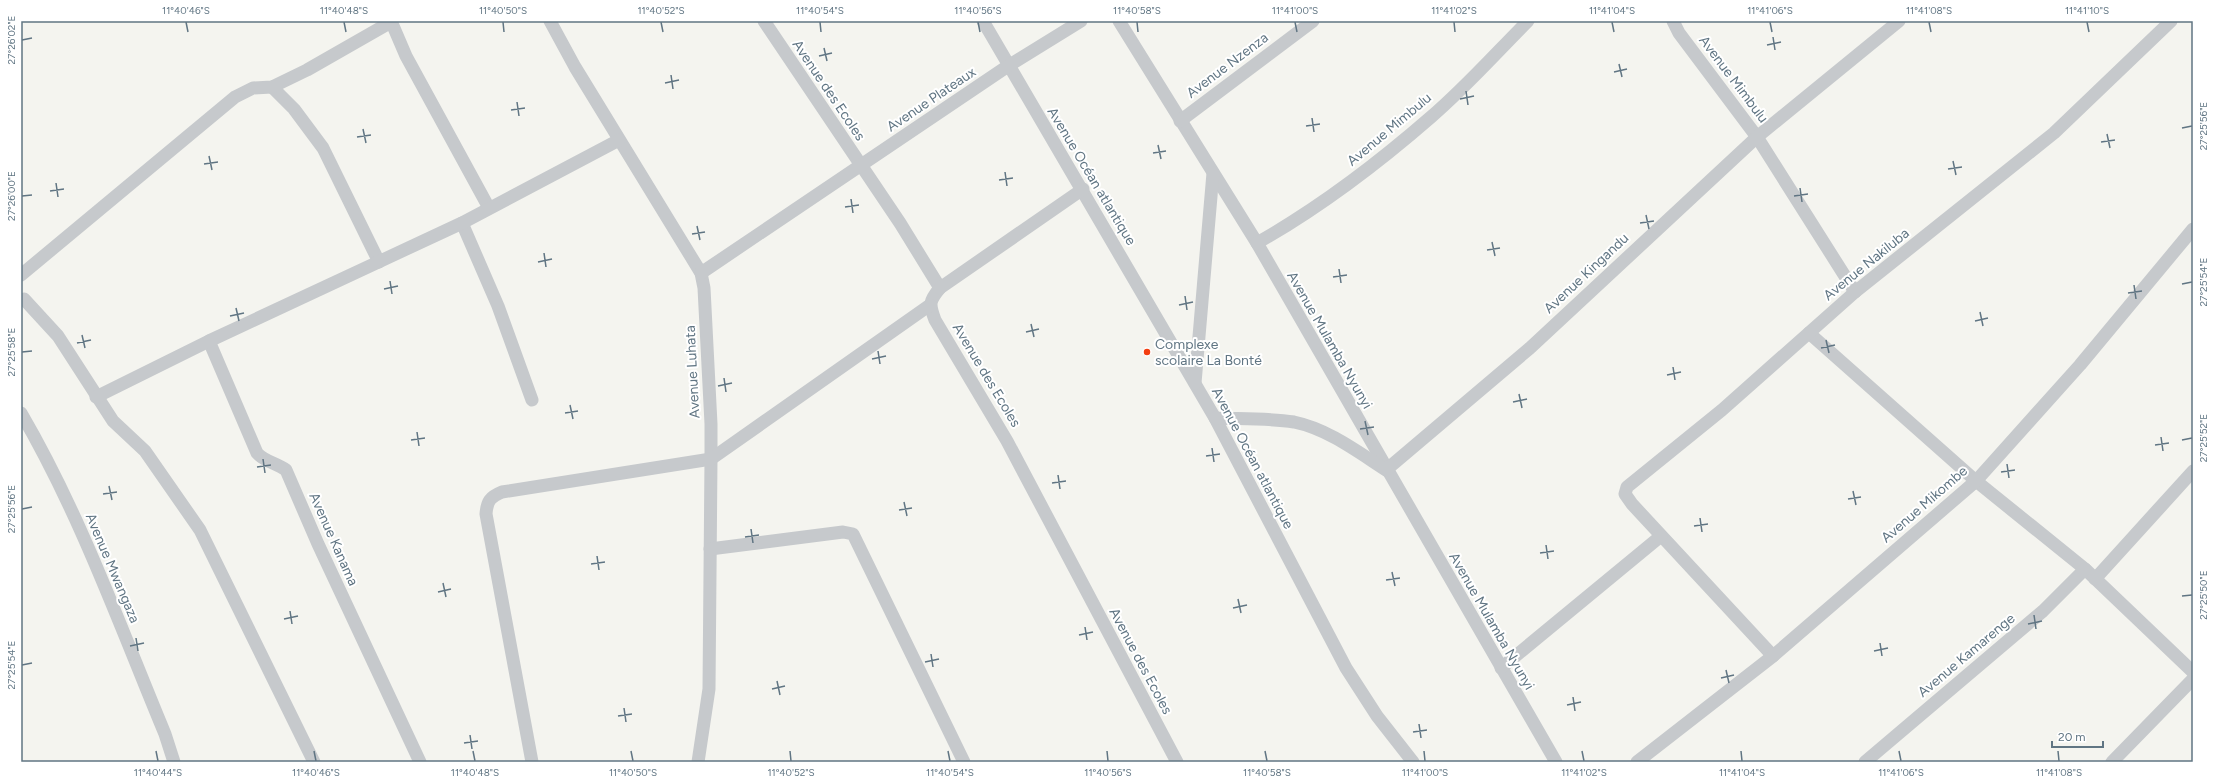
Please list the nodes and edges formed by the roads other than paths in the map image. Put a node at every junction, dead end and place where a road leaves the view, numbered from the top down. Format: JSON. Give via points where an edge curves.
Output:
{"nodes":[{"id":1,"x":391,"y":21,"type":"edge"},
{"id":2,"x":550,"y":21,"type":"edge"},
{"id":3,"x":764,"y":21,"type":"edge"},
{"id":4,"x":983,"y":21,"type":"edge"},
{"id":5,"x":1081,"y":21,"type":"edge"},
{"id":6,"x":1119,"y":21,"type":"edge"},
{"id":7,"x":1313,"y":21,"type":"edge"},
{"id":8,"x":1528,"y":21,"type":"edge"},
{"id":9,"x":1673,"y":21,"type":"edge"},
{"id":10,"x":1899,"y":21,"type":"edge"},
{"id":11,"x":2171,"y":21,"type":"edge"},
{"id":12,"x":1008,"y":66,"type":"junction"},
{"id":13,"x":272,"y":87,"type":"junction"},
{"id":14,"x":1180,"y":121,"type":"junction"},
{"id":15,"x":1757,"y":137,"type":"junction"},
{"id":16,"x":619,"y":140,"type":"junction"},
{"id":17,"x":861,"y":166,"type":"junction"},
{"id":18,"x":1213,"y":173,"type":"junction"},
{"id":19,"x":1083,"y":189,"type":"junction"},
{"id":20,"x":489,"y":208,"type":"junction"},
{"id":21,"x":462,"y":222,"type":"junction"},
{"id":22,"x":2193,"y":229,"type":"edge"},
{"id":23,"x":1257,"y":244,"type":"junction"},
{"id":24,"x":379,"y":262,"type":"junction"},
{"id":25,"x":701,"y":273,"type":"junction"},
{"id":26,"x":21,"y":275,"type":"edge"},
{"id":27,"x":940,"y":288,"type":"junction"},
{"id":28,"x":1856,"y":292,"type":"junction"},
{"id":29,"x":22,"y":298,"type":"edge"},
{"id":30,"x":930,"y":305,"type":"junction"},
{"id":31,"x":1809,"y":333,"type":"junction"},
{"id":32,"x":209,"y":341,"type":"junction"},
{"id":33,"x":1195,"y":383,"type":"junction"},
{"id":34,"x":96,"y":397,"type":"junction"},
{"id":35,"x":532,"y":400,"type":"dead end"},
{"id":36,"x":21,"y":413,"type":"edge"},
{"id":37,"x":1215,"y":418,"type":"junction"},
{"id":38,"x":711,"y":459,"type":"junction"},
{"id":39,"x":1386,"y":470,"type":"junction"},
{"id":40,"x":2193,"y":471,"type":"edge"},
{"id":41,"x":1976,"y":481,"type":"junction"},
{"id":42,"x":1661,"y":536,"type":"junction"},
{"id":43,"x":710,"y":549,"type":"junction"},
{"id":44,"x":2085,"y":569,"type":"junction"},
{"id":45,"x":2095,"y":579,"type":"junction"},
{"id":46,"x":1773,"y":656,"type":"junction"},
{"id":47,"x":1501,"y":668,"type":"junction"},
{"id":48,"x":2193,"y":672,"type":"edge"},
{"id":49,"x":2193,"y":679,"type":"edge"},
{"id":50,"x":174,"y":762,"type":"edge"},
{"id":51,"x":314,"y":762,"type":"edge"},
{"id":52,"x":420,"y":762,"type":"edge"},
{"id":53,"x":532,"y":762,"type":"edge"},
{"id":54,"x":696,"y":762,"type":"edge"},
{"id":55,"x":964,"y":762,"type":"edge"},
{"id":56,"x":1177,"y":762,"type":"edge"},
{"id":57,"x":1413,"y":762,"type":"edge"},
{"id":58,"x":1556,"y":762,"type":"edge"},
{"id":59,"x":1637,"y":762,"type":"edge"},
{"id":60,"x":1865,"y":762,"type":"edge"},
{"id":61,"x":2112,"y":762,"type":"edge"}],
"edges":[{"from":1,"to":13,"type":"street","via":[[307,70]]},
{"from":1,"to":20,"type":"street","via":[[406,56]]},
{"from":2,"to":16,"type":"street","name":"Avenue Luhata"},
{"from":3,"to":17,"type":"street","name":"Avenue des Ecoles"},
{"from":4,"to":12,"type":"street","name":"Avenue Océan atlantique"},
{"from":5,"to":12,"type":"street","name":"Avenue Plateaux"},
{"from":6,"to":14,"type":"street","name":"Avenue Mulamba Nyunyi"},
{"from":7,"to":14,"type":"street","name":"Avenue Nzenza"},
{"from":8,"to":23,"type":"street","name":"Avenue Mimbulu","via":[[1432,116],[1355,178],[1294,222]]},
{"from":9,"to":15,"type":"street","name":"Avenue Mimbulu","via":[[1679,33]]},
{"from":10,"to":15,"type":"street","name":"Avenue Kingandu"},
{"from":11,"to":28,"type":"street","name":"Avenue Nakiluba","via":[[2054,133]]},
{"from":12,"to":17,"type":"street","name":"Avenue Plateaux"},
{"from":12,"to":19,"type":"street","name":"Avenue Océan atlantique"},
{"from":13,"to":24,"type":"street","via":[[294,109],[323,148]]},
{"from":13,"to":26,"type":"street","via":[[253,88],[235,97]]},
{"from":14,"to":18,"type":"street","name":"Avenue Mulamba Nyunyi"},
{"from":15,"to":28,"type":"street","name":"Avenue Mimbulu"},
{"from":15,"to":39,"type":"street","name":"Avenue Kingandu","via":[[1530,348]]},
{"from":16,"to":20,"type":"street"},
{"from":16,"to":25,"type":"street","name":"Avenue Luhata"},
{"from":17,"to":25,"type":"street","name":"Avenue Plateaux"},
{"from":17,"to":27,"type":"street","name":"Avenue des Ecoles"},
{"from":18,"to":23,"type":"street","name":"Avenue Mulamba Nyunyi"},
{"from":18,"to":33,"type":"street"},
{"from":19,"to":27,"type":"street"},
{"from":19,"to":33,"type":"street","name":"Avenue Océan atlantique"},
{"from":20,"to":21,"type":"street"},
{"from":21,"to":24,"type":"street"},
{"from":21,"to":35,"type":"street","via":[[498,306]]},
{"from":22,"to":41,"type":"street","name":"Avenue Mikombe","via":[[2080,365]]},
{"from":23,"to":39,"type":"street","name":"Avenue Mulamba Nyunyi"},
{"from":24,"to":32,"type":"street"},
{"from":25,"to":38,"type":"street","name":"Avenue Luhata","via":[[705,303]]},
{"from":27,"to":30,"type":"street"},
{"from":28,"to":31,"type":"street","name":"Avenue Nakiluba"},
{"from":29,"to":34,"type":"street","via":[[58,336]]},
{"from":30,"to":38,"type":"street"},
{"from":30,"to":56,"type":"street","name":"Avenue des Ecoles","via":[[943,334],[1007,441]]},
{"from":31,"to":41,"type":"street"},
{"from":31,"to":42,"type":"street","name":"Avenue Nakiluba","via":[[1722,410],[1626,487],[1625,494],[1632,504]]},
{"from":32,"to":34,"type":"street"},
{"from":32,"to":52,"type":"street","name":"Avenue Kanama","via":[[257,453],[261,458],[286,470]]},
{"from":33,"to":37,"type":"street","name":"Avenue Océan atlantique"},
{"from":34,"to":51,"type":"street","via":[[114,422],[145,451],[200,530]]},
{"from":36,"to":50,"type":"street","name":"Avenue Mwangaza","via":[[42,448],[87,546],[165,734]]},
{"from":37,"to":39,"type":"street","via":[[1295,422],[1340,441]]},
{"from":37,"to":57,"type":"street","name":"Avenue Océan atlantique","via":[[1346,668],[1377,716]]},
{"from":38,"to":43,"type":"street","name":"Avenue Luhata"},
{"from":38,"to":53,"type":"street","via":[[502,492],[491,496],[486,514]]},
{"from":39,"to":47,"type":"street","name":"Avenue Mulamba Nyunyi"},
{"from":40,"to":45,"type":"street"},
{"from":41,"to":44,"type":"street"},
{"from":41,"to":46,"type":"street","name":"Avenue Mikombe"},
{"from":42,"to":46,"type":"street","name":"Avenue Nakiluba"},
{"from":42,"to":47,"type":"street"},
{"from":43,"to":54,"type":"street","name":"Avenue Luhata","via":[[709,689]]},
{"from":43,"to":55,"type":"street","via":[[844,532],[853,534]]},
{"from":44,"to":45,"type":"street"},
{"from":44,"to":60,"type":"street","name":"Avenue Kamarenge","via":[[2043,611]]},
{"from":45,"to":48,"type":"street"},
{"from":46,"to":59,"type":"street","name":"Avenue Mikombe"},
{"from":47,"to":58,"type":"street","name":"Avenue Mulamba Nyunyi"},
{"from":49,"to":61,"type":"street"}]}
